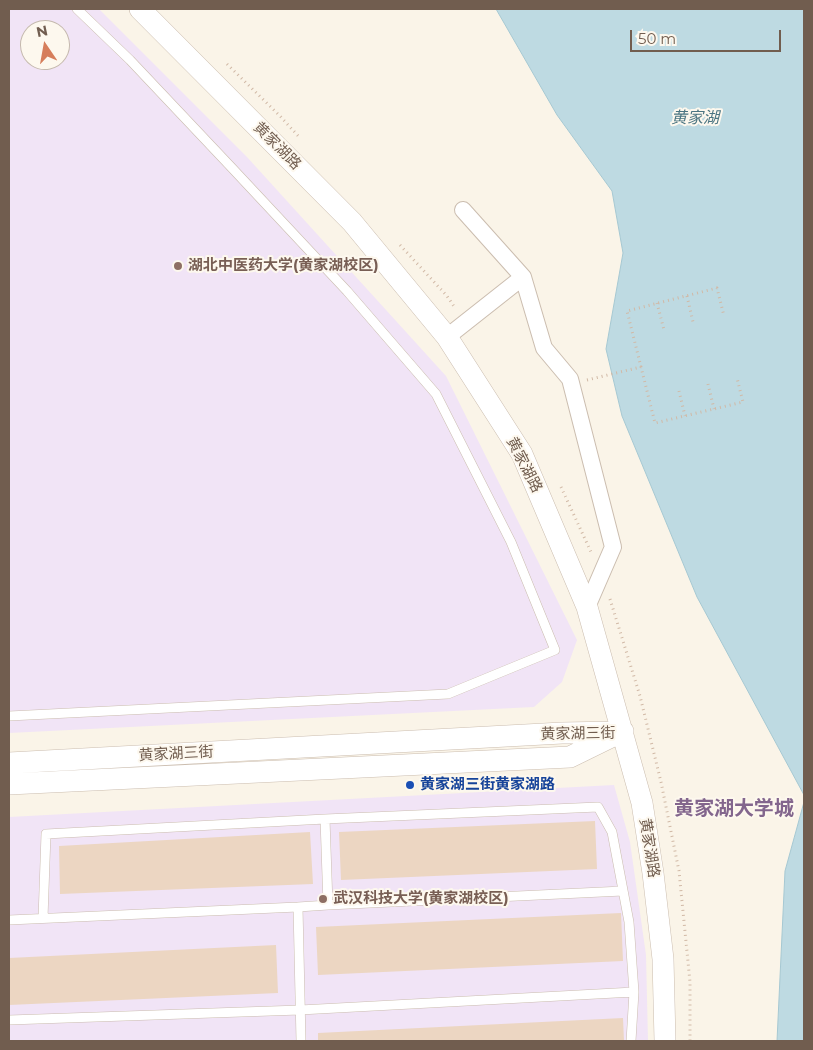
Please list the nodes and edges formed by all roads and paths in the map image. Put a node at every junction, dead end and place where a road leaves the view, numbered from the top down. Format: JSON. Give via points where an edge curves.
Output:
{"nodes":[{"id":1,"x":77,"y":9,"type":"edge"},
{"id":2,"x":140,"y":9,"type":"edge"},
{"id":3,"x":226,"y":63,"type":"dead end"},
{"id":4,"x":306,"y":144,"type":"dead end"},
{"id":5,"x":463,"y":210,"type":"dead end"},
{"id":6,"x":397,"y":241,"type":"dead end"},
{"id":7,"x":524,"y":277,"type":"junction"},
{"id":8,"x":687,"y":296,"type":"junction"},
{"id":9,"x":657,"y":303,"type":"junction"},
{"id":10,"x":724,"y":316,"type":"dead end"},
{"id":11,"x":693,"y":322,"type":"dead end"},
{"id":12,"x":464,"y":323,"type":"junction"},
{"id":13,"x":664,"y":330,"type":"dead end"},
{"id":14,"x":447,"y":337,"type":"junction"},
{"id":15,"x":641,"y":366,"type":"junction"},
{"id":16,"x":737,"y":378,"type":"dead end"},
{"id":17,"x":572,"y":384,"type":"junction"},
{"id":18,"x":708,"y":384,"type":"dead end"},
{"id":19,"x":679,"y":391,"type":"dead end"},
{"id":20,"x":714,"y":409,"type":"junction"},
{"id":21,"x":685,"y":416,"type":"junction"},
{"id":22,"x":558,"y":482,"type":"dead end"},
{"id":23,"x":601,"y":575,"type":"junction"},
{"id":24,"x":587,"y":607,"type":"junction"},
{"id":25,"x":9,"y":716,"type":"edge"},
{"id":26,"x":623,"y":731,"type":"junction"},
{"id":27,"x":9,"y":763,"type":"edge"},
{"id":28,"x":9,"y":784,"type":"edge"},
{"id":29,"x":324,"y":820,"type":"junction"},
{"id":30,"x":624,"y":891,"type":"junction"},
{"id":31,"x":328,"y":906,"type":"junction"},
{"id":32,"x":298,"y":907,"type":"junction"},
{"id":33,"x":43,"y":918,"type":"junction"},
{"id":34,"x":9,"y":920,"type":"edge"},
{"id":35,"x":634,"y":992,"type":"junction"},
{"id":36,"x":300,"y":1010,"type":"junction"},
{"id":37,"x":9,"y":1020,"type":"edge"},
{"id":38,"x":301,"y":1041,"type":"edge"},
{"id":39,"x":631,"y":1041,"type":"edge"},
{"id":40,"x":665,"y":1041,"type":"edge"},
{"id":41,"x":690,"y":1041,"type":"edge"}],
"edges":[{"from":1,"to":25,"type":"lane","via":[[239,175],[436,394],[511,542],[555,650],[448,694]]},
{"from":2,"to":14,"type":"street","name":"黄家湖路","via":[[352,222]]},
{"from":3,"to":4,"type":"path"},
{"from":5,"to":7,"type":"street"},
{"from":6,"to":12,"type":"path","via":[[447,296]]},
{"from":7,"to":12,"type":"street"},
{"from":7,"to":17,"type":"street","via":[[544,348]]},
{"from":8,"to":9,"type":"path"},
{"from":8,"to":10,"type":"path","via":[[717,288]]},
{"from":8,"to":11,"type":"path"},
{"from":9,"to":13,"type":"path"},
{"from":9,"to":15,"type":"path","via":[[627,311]]},
{"from":12,"to":14,"type":"street"},
{"from":14,"to":24,"type":"street","name":"黄家湖路","via":[[522,454]]},
{"from":15,"to":17,"type":"path"},
{"from":15,"to":21,"type":"path","via":[[655,423]]},
{"from":16,"to":20,"type":"path","via":[[743,402]]},
{"from":17,"to":23,"type":"street","via":[[613,547]]},
{"from":18,"to":20,"type":"path"},
{"from":19,"to":21,"type":"path"},
{"from":20,"to":21,"type":"path"},
{"from":22,"to":23,"type":"path"},
{"from":23,"to":24,"type":"street"},
{"from":23,"to":41,"type":"path","via":[[640,696],[680,871],[690,982]]},
{"from":24,"to":26,"type":"street","name":"黄家湖路"},
{"from":26,"to":27,"type":"street","name":"黄家湖三街"},
{"from":26,"to":28,"type":"street","name":"黄家湖三街","via":[[570,757]]},
{"from":26,"to":40,"type":"street","name":"黄家湖路","via":[[642,803],[653,872],[663,959]]},
{"from":29,"to":30,"type":"lane","via":[[598,807],[612,832]]},
{"from":29,"to":31,"type":"lane"},
{"from":29,"to":33,"type":"lane","via":[[46,834]]},
{"from":30,"to":31,"type":"lane"},
{"from":30,"to":35,"type":"lane"},
{"from":31,"to":32,"type":"lane"},
{"from":32,"to":33,"type":"lane"},
{"from":32,"to":36,"type":"lane"},
{"from":33,"to":34,"type":"lane"},
{"from":35,"to":36,"type":"lane"},
{"from":35,"to":39,"type":"lane"},
{"from":36,"to":37,"type":"lane"},
{"from":36,"to":38,"type":"lane"}]}
